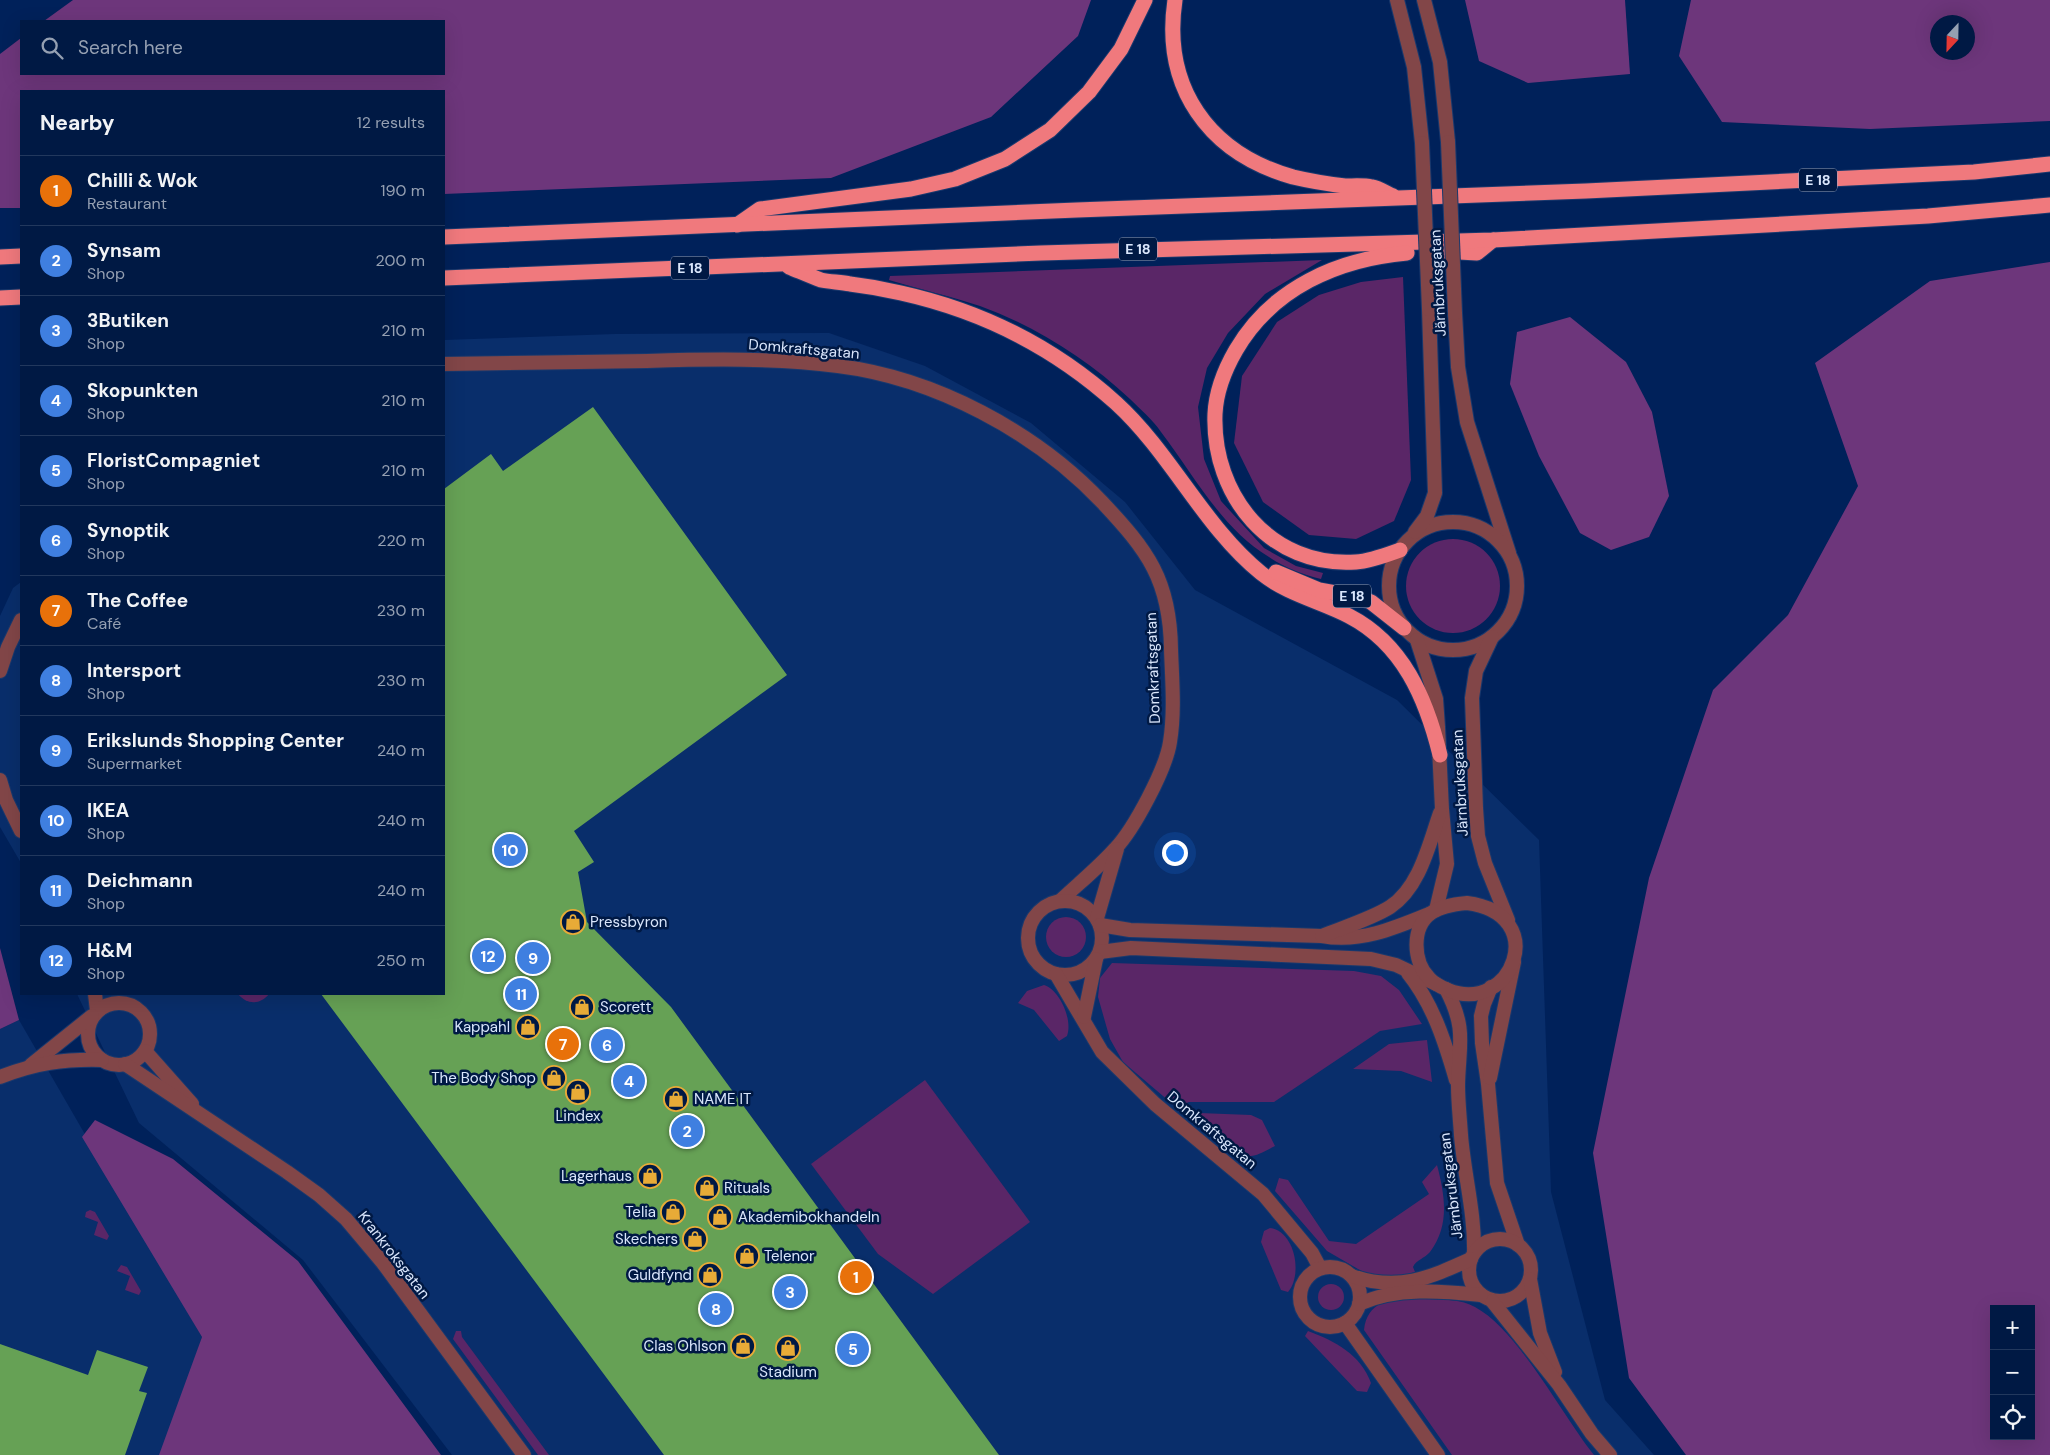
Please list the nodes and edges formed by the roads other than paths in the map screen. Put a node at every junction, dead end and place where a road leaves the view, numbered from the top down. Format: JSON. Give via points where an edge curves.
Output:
{"nodes":[{"id":1,"x":1145,"y":0,"type":"edge"},
{"id":2,"x":1175,"y":0,"type":"edge"},
{"id":3,"x":1397,"y":0,"type":"edge"},
{"id":4,"x":1424,"y":0,"type":"edge"},
{"id":5,"x":2050,"y":164,"type":"edge"},
{"id":6,"x":1395,"y":197,"type":"junction"},
{"id":7,"x":2050,"y":205,"type":"edge"},
{"id":8,"x":737,"y":225,"type":"junction"},
{"id":9,"x":445,"y":237,"type":"edge"},
{"id":10,"x":1494,"y":240,"type":"junction"},
{"id":11,"x":20,"y":256,"type":"edge"},
{"id":12,"x":0,"y":257,"type":"edge"},
{"id":13,"x":783,"y":264,"type":"junction"},
{"id":14,"x":445,"y":278,"type":"edge"},
{"id":15,"x":20,"y":297,"type":"edge"},
{"id":16,"x":0,"y":298,"type":"edge"},
{"id":17,"x":445,"y":364,"type":"edge"},
{"id":18,"x":1223,"y":532,"type":"junction"},
{"id":19,"x":1411,"y":538,"type":"junction"},
{"id":20,"x":1400,"y":550,"type":"junction"},
{"id":21,"x":1511,"y":559,"type":"junction"},
{"id":22,"x":20,"y":622,"type":"edge"},
{"id":23,"x":1404,"y":628,"type":"junction"},
{"id":24,"x":1492,"y":637,"type":"junction"},
{"id":25,"x":1418,"y":640,"type":"junction"},
{"id":26,"x":0,"y":671,"type":"edge"},
{"id":27,"x":1440,"y":755,"type":"junction"},
{"id":28,"x":0,"y":780,"type":"edge"},
{"id":29,"x":1442,"y":810,"type":"junction"},
{"id":30,"x":20,"y":829,"type":"edge"},
{"id":31,"x":1117,"y":848,"type":"junction"},
{"id":32,"x":1060,"y":901,"type":"junction"},
{"id":33,"x":1432,"y":912,"type":"junction"},
{"id":34,"x":1099,"y":921,"type":"junction"},
{"id":35,"x":1510,"y":925,"type":"junction"},
{"id":36,"x":1322,"y":936,"type":"junction"},
{"id":37,"x":1098,"y":956,"type":"junction"},
{"id":38,"x":1515,"y":959,"type":"junction"},
{"id":39,"x":1396,"y":965,"type":"junction"},
{"id":40,"x":1056,"y":974,"type":"junction"},
{"id":41,"x":1442,"y":987,"type":"junction"},
{"id":42,"x":1492,"y":987,"type":"junction"},
{"id":43,"x":95,"y":995,"type":"edge"},
{"id":44,"x":128,"y":999,"type":"edge"},
{"id":45,"x":95,"y":1014,"type":"junction"},
{"id":46,"x":1084,"y":1017,"type":"junction"},
{"id":47,"x":145,"y":1051,"type":"junction"},
{"id":48,"x":102,"y":1060,"type":"junction"},
{"id":49,"x":125,"y":1064,"type":"junction"},
{"id":50,"x":30,"y":1065,"type":"junction"},
{"id":51,"x":0,"y":1077,"type":"edge"},
{"id":52,"x":1488,"y":1084,"type":"junction"},
{"id":53,"x":1458,"y":1086,"type":"junction"},
{"id":54,"x":201,"y":1114,"type":"junction"},
{"id":55,"x":1518,"y":1245,"type":"junction"},
{"id":56,"x":1473,"y":1256,"type":"junction"},
{"id":57,"x":1320,"y":1268,"type":"junction"},
{"id":58,"x":1352,"y":1276,"type":"junction"},
{"id":59,"x":1530,"y":1279,"type":"junction"},
{"id":60,"x":1486,"y":1298,"type":"junction"},
{"id":61,"x":1359,"y":1304,"type":"junction"},
{"id":62,"x":1345,"y":1323,"type":"junction"},
{"id":63,"x":1559,"y":1385,"type":"junction"},
{"id":64,"x":524,"y":1455,"type":"edge"},
{"id":65,"x":1438,"y":1455,"type":"edge"},
{"id":66,"x":1610,"y":1455,"type":"edge"}],
"edges":[{"from":1,"to":8,"type":"highway","via":[[1121,48],[1089,92],[1050,130],[1005,159],[955,179],[911,189],[760,209]]},
{"from":2,"to":6,"type":"highway","number":"E 18","via":[[1171,24],[1172,49],[1178,75],[1188,99],[1221,140],[1243,155],[1292,176],[1372,187]]},
{"from":3,"to":19,"type":"street","name":"Järnbruksgatan","bridge":true,"via":[[1414,67],[1422,143],[1435,493],[1427,516]]},
{"from":4,"to":21,"type":"street","name":"Järnbruksgatan","bridge":true,"via":[[1440,62],[1448,142],[1458,367],[1467,422]]},
{"from":5,"to":6,"type":"highway","number":"E 18","via":[[1974,172]]},
{"from":6,"to":8,"type":"highway","number":"E 18"},
{"from":7,"to":10,"type":"highway","number":"E 18","via":[[1928,216]]},
{"from":8,"to":9,"type":"highway","number":"E 18"},
{"from":10,"to":13,"type":"highway","number":"E 18","via":[[1392,245],[1208,247]]},
{"from":10,"to":20,"type":"highway","number":"E 18","via":[[1477,253],[1430,251],[1349,263],[1300,284],[1265,312],[1242,339],[1220,387],[1215,413],[1221,465],[1230,490],[1262,531],[1283,547],[1307,558],[1332,562],[1358,562]]},
{"from":11,"to":12,"type":"highway"},
{"from":13,"to":14,"type":"highway","number":"E 18"},
{"from":13,"to":18,"type":"highway","number":"E 18","via":[[822,280],[903,293],[956,308],[1006,328],[1054,355],[1098,387],[1138,424]]},
{"from":15,"to":16,"type":"highway"},
{"from":17,"to":31,"type":"street","name":"Domkraftsgatan","via":[[759,360],[840,366],[902,380],[956,400],[1011,428],[1053,457],[1090,489],[1147,554],[1163,584],[1171,619],[1170,744],[1164,766]]},
{"from":18,"to":23,"type":"highway","number":"E 18","via":[[1267,568],[1319,590],[1370,602]]},
{"from":18,"to":27,"type":"highway","via":[[1241,556],[1263,575],[1288,590],[1349,616],[1373,631],[1394,651],[1423,700]]},
{"from":19,"to":20,"type":"street"},
{"from":19,"to":21,"type":"street","via":[[1425,529],[1445,523],[1471,525],[1489,533]]},
{"from":20,"to":23,"type":"street","via":[[1390,575],[1389,592],[1394,612]]},
{"from":21,"to":24,"type":"street","via":[[1517,584],[1516,596],[1505,624]]},
{"from":22,"to":26,"type":"street"},
{"from":23,"to":25,"type":"street"},
{"from":24,"to":25,"type":"street","via":[[1472,647],[1450,650],[1434,648]]},
{"from":24,"to":35,"type":"street","name":"Järnbruksgatan","via":[[1476,671],[1472,698],[1476,808],[1478,836],[1485,863]]},
{"from":25,"to":27,"type":"street","name":"Järnbruksgatan","via":[[1436,699]]},
{"from":27,"to":29,"type":"street","name":"Järnbruksgatan"},
{"from":28,"to":30,"type":"street"},
{"from":29,"to":33,"type":"street","name":"Järnbruksgatan","via":[[1447,864]]},
{"from":29,"to":36,"type":"street","via":[[1424,859],[1404,893],[1390,907]]},
{"from":31,"to":32,"type":"street","name":"Domkraftsgatan"},
{"from":31,"to":34,"type":"street","name":"Domkraftsgatan"},
{"from":32,"to":34,"type":"street","via":[[1084,905]]},
{"from":32,"to":40,"type":"street","via":[[1040,910],[1028,936],[1035,959],[1043,968]]},
{"from":33,"to":35,"type":"street","via":[[1457,904],[1476,904],[1498,912]]},
{"from":33,"to":36,"type":"street","via":[[1382,933],[1336,938]]},
{"from":33,"to":41,"type":"street","via":[[1422,924],[1416,951],[1428,978]]},
{"from":34,"to":36,"type":"street","via":[[1130,930]]},
{"from":34,"to":37,"type":"street","via":[[1103,939]]},
{"from":35,"to":38,"type":"street","via":[[1516,942]]},
{"from":37,"to":39,"type":"street","via":[[1131,948],[1370,959]]},
{"from":37,"to":40,"type":"street","via":[[1077,973]]},
{"from":37,"to":46,"type":"street"},
{"from":38,"to":42,"type":"street","via":[[1505,977]]},
{"from":38,"to":52,"type":"street"},
{"from":39,"to":41,"type":"street"},
{"from":39,"to":53,"type":"street","name":"Järnbruksgatan","via":[[1408,973],[1428,1003],[1441,1031]]},
{"from":40,"to":46,"type":"street","name":"Domkraftsgatan"},
{"from":41,"to":42,"type":"street","via":[[1465,994]]},
{"from":41,"to":53,"type":"street","name":"Järnbruksgatan","via":[[1454,1004],[1461,1030]]},
{"from":42,"to":52,"type":"street","via":[[1484,1004],[1481,1029]]},
{"from":43,"to":45,"type":"street"},
{"from":44,"to":45,"type":"street","via":[[113,1003]]},
{"from":44,"to":47,"type":"street","via":[[144,1014],[150,1028],[150,1040]]},
{"from":45,"to":48,"type":"street","via":[[88,1027],[88,1040]]},
{"from":45,"to":50,"type":"street"},
{"from":46,"to":57,"type":"street","name":"Domkraftsgatan","via":[[1102,1052],[1155,1104],[1263,1194],[1312,1253]]},
{"from":47,"to":49,"type":"street","via":[[136,1060]]},
{"from":47,"to":54,"type":"street","name":"Krankroksgatan"},
{"from":48,"to":49,"type":"street"},
{"from":48,"to":50,"type":"street","via":[[70,1059]]},
{"from":49,"to":54,"type":"street","name":"Krankroksgatan"},
{"from":50,"to":51,"type":"street"},
{"from":52,"to":55,"type":"street","via":[[1497,1183]]},
{"from":53,"to":56,"type":"street","name":"Järnbruksgatan","via":[[1461,1137],[1475,1230]]},
{"from":54,"to":64,"type":"street","name":"Krankroksgatan","via":[[319,1195],[346,1220],[382,1263]]},
{"from":55,"to":56,"type":"street","via":[[1494,1240],[1483,1244]]},
{"from":55,"to":59,"type":"street","via":[[1527,1254],[1531,1266]]},
{"from":56,"to":58,"type":"street","via":[[1413,1282],[1369,1282]]},
{"from":56,"to":60,"type":"street","via":[[1469,1272],[1472,1285]]},
{"from":57,"to":58,"type":"street","via":[[1337,1267]]},
{"from":57,"to":62,"type":"street","via":[[1302,1285],[1302,1310],[1321,1326]]},
{"from":58,"to":61,"type":"street","via":[[1359,1289]]},
{"from":59,"to":60,"type":"street","via":[[1522,1293],[1508,1301]]},
{"from":59,"to":63,"type":"street","via":[[1540,1333]]},
{"from":60,"to":61,"type":"street","via":[[1441,1292],[1392,1294]]},
{"from":60,"to":63,"type":"street"},
{"from":61,"to":62,"type":"street"},
{"from":62,"to":65,"type":"street"},
{"from":63,"to":66,"type":"street"}]}
